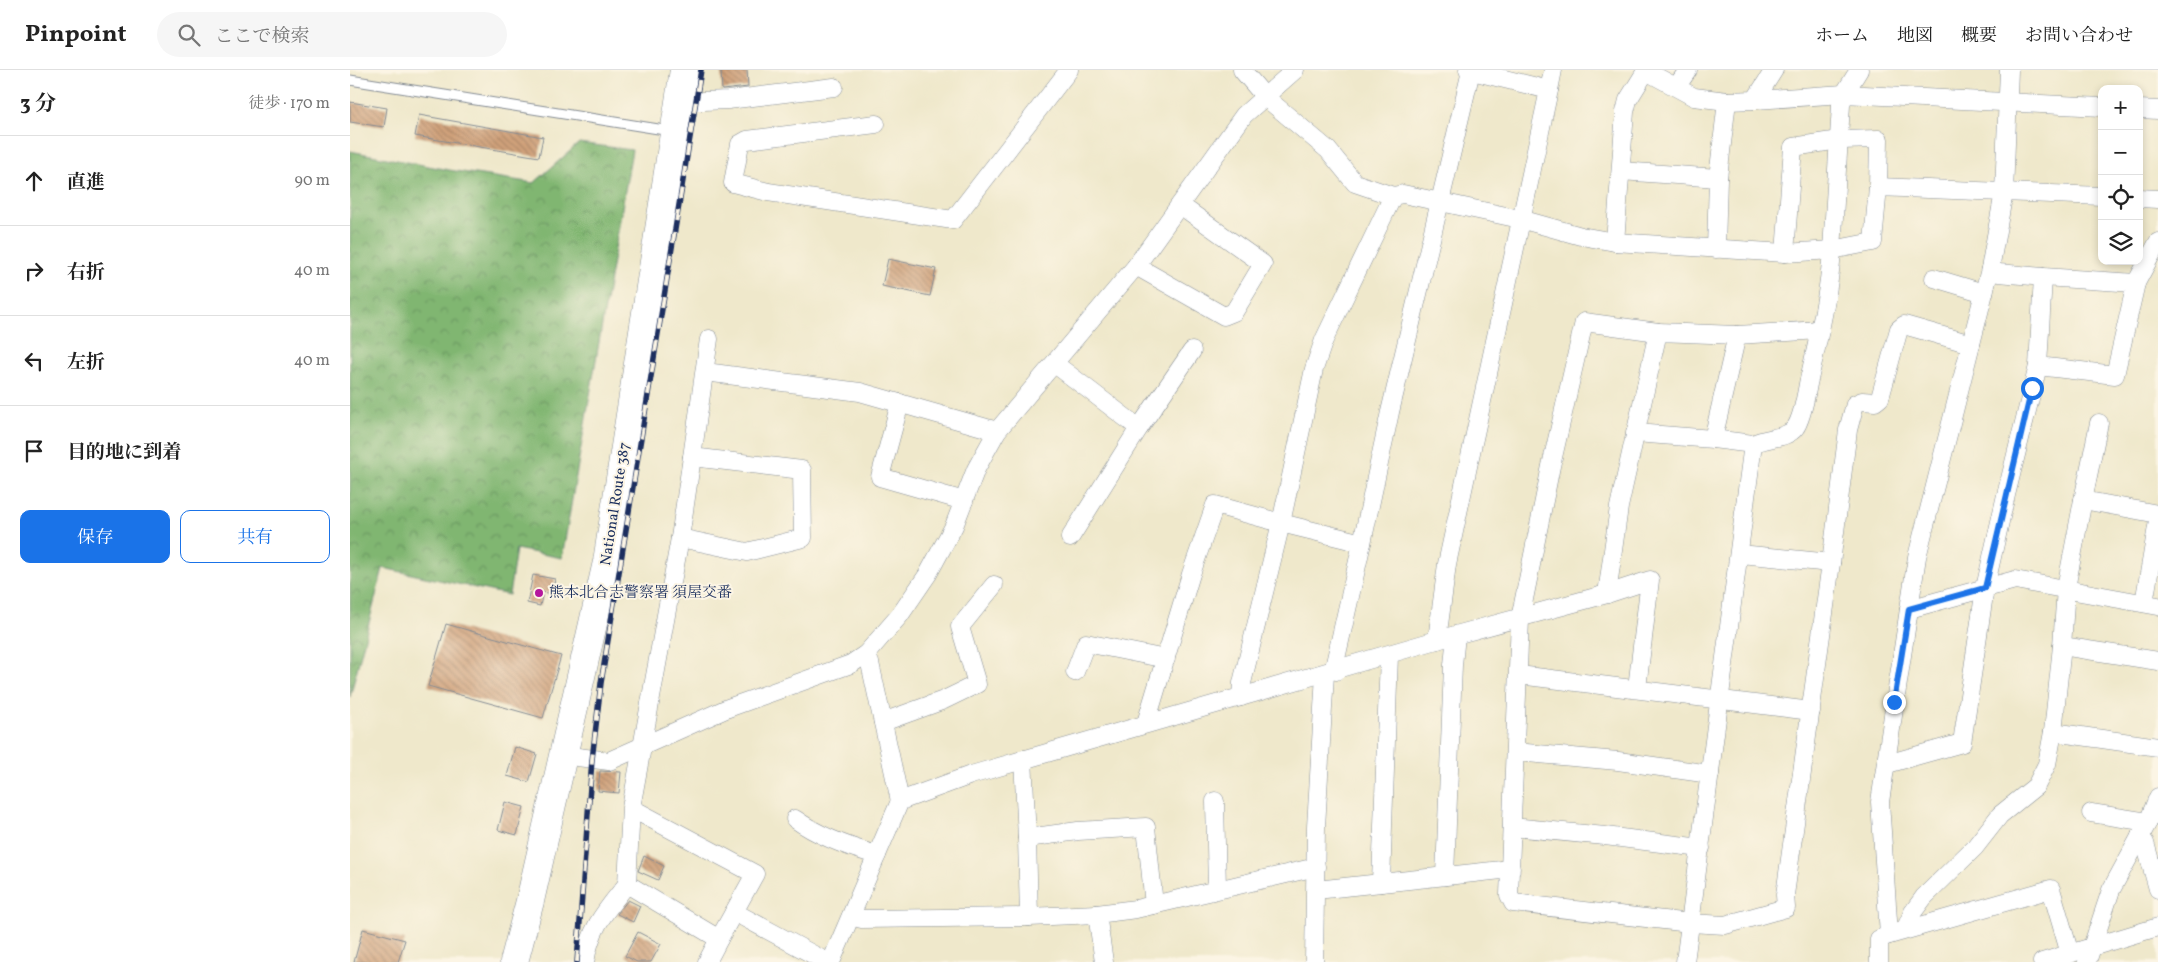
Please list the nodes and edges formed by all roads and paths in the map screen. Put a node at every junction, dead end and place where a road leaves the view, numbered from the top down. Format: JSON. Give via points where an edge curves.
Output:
{"nodes":[{"id":1,"x":684,"y":70,"type":"edge"},
{"id":2,"x":1069,"y":70,"type":"edge"},
{"id":3,"x":1242,"y":70,"type":"edge"},
{"id":4,"x":1295,"y":70,"type":"edge"},
{"id":5,"x":1554,"y":70,"type":"edge"},
{"id":6,"x":1645,"y":70,"type":"edge"},
{"id":7,"x":1688,"y":70,"type":"edge"},
{"id":8,"x":1774,"y":70,"type":"edge"},
{"id":9,"x":1859,"y":70,"type":"edge"},
{"id":10,"x":2009,"y":70,"type":"edge"},
{"id":11,"x":1470,"y":71,"type":"edge"},
{"id":12,"x":350,"y":80,"type":"edge"},
{"id":13,"x":1677,"y":86,"type":"junction"},
{"id":14,"x":834,"y":87,"type":"dead end"},
{"id":15,"x":1549,"y":90,"type":"junction"},
{"id":16,"x":1844,"y":94,"type":"junction"},
{"id":17,"x":1265,"y":97,"type":"junction"},
{"id":18,"x":1755,"y":100,"type":"junction"},
{"id":19,"x":1727,"y":101,"type":"junction"},
{"id":20,"x":679,"y":102,"type":"junction"},
{"id":21,"x":2008,"y":102,"type":"junction"},
{"id":22,"x":2098,"y":107,"type":"edge"},
{"id":23,"x":2143,"y":109,"type":"edge"},
{"id":24,"x":2158,"y":110,"type":"edge"},
{"id":25,"x":876,"y":124,"type":"dead end"},
{"id":26,"x":675,"y":132,"type":"junction"},
{"id":27,"x":1839,"y":140,"type":"junction"},
{"id":28,"x":1621,"y":171,"type":"junction"},
{"id":29,"x":1718,"y":178,"type":"junction"},
{"id":30,"x":1878,"y":188,"type":"junction"},
{"id":31,"x":2004,"y":192,"type":"junction"},
{"id":32,"x":1392,"y":196,"type":"junction"},
{"id":33,"x":2098,"y":196,"type":"edge"},
{"id":34,"x":2143,"y":198,"type":"edge"},
{"id":35,"x":2158,"y":199,"type":"edge"},
{"id":36,"x":1439,"y":202,"type":"junction"},
{"id":37,"x":1180,"y":205,"type":"junction"},
{"id":38,"x":1520,"y":220,"type":"junction"},
{"id":39,"x":1616,"y":242,"type":"junction"},
{"id":40,"x":2158,"y":242,"type":"edge"},
{"id":41,"x":1716,"y":249,"type":"junction"},
{"id":42,"x":1832,"y":250,"type":"junction"},
{"id":43,"x":1785,"y":253,"type":"junction"},
{"id":44,"x":1136,"y":266,"type":"junction"},
{"id":45,"x":1990,"y":269,"type":"junction"},
{"id":46,"x":2043,"y":277,"type":"junction"},
{"id":47,"x":1934,"y":278,"type":"dead end"},
{"id":48,"x":2136,"y":283,"type":"junction"},
{"id":49,"x":1984,"y":292,"type":"junction"},
{"id":50,"x":1820,"y":330,"type":"junction"},
{"id":51,"x":1658,"y":332,"type":"junction"},
{"id":52,"x":1737,"y":336,"type":"junction"},
{"id":53,"x":709,"y":339,"type":"dead end"},
{"id":54,"x":1971,"y":344,"type":"junction"},
{"id":55,"x":1192,"y":351,"type":"dead end"},
{"id":56,"x":1055,"y":364,"type":"junction"},
{"id":57,"x":2038,"y":366,"type":"junction"},
{"id":58,"x":706,"y":372,"type":"junction"},
{"id":59,"x":900,"y":403,"type":"junction"},
{"id":60,"x":2098,"y":422,"type":"dead end"},
{"id":61,"x":1139,"y":428,"type":"junction"},
{"id":62,"x":997,"y":431,"type":"junction"},
{"id":63,"x":1635,"y":433,"type":"junction"},
{"id":64,"x":1713,"y":439,"type":"junction"},
{"id":65,"x":1753,"y":444,"type":"junction"},
{"id":66,"x":692,"y":458,"type":"junction"},
{"id":67,"x":2082,"y":500,"type":"junction"},
{"id":68,"x":964,"y":501,"type":"junction"},
{"id":69,"x":2158,"y":514,"type":"edge"},
{"id":70,"x":2158,"y":520,"type":"edge"},
{"id":71,"x":1282,"y":523,"type":"junction"},
{"id":72,"x":680,"y":538,"type":"junction"},
{"id":73,"x":1070,"y":538,"type":"dead end"},
{"id":74,"x":1362,"y":543,"type":"junction"},
{"id":75,"x":1740,"y":554,"type":"junction"},
{"id":76,"x":1831,"y":563,"type":"junction"},
{"id":77,"x":994,"y":585,"type":"dead end"},
{"id":78,"x":1985,"y":588,"type":"junction"},
{"id":79,"x":2066,"y":588,"type":"junction"},
{"id":80,"x":1607,"y":594,"type":"junction"},
{"id":81,"x":2151,"y":605,"type":"edge"},
{"id":82,"x":1909,"y":609,"type":"junction"},
{"id":83,"x":1520,"y":619,"type":"junction"},
{"id":84,"x":1456,"y":635,"type":"junction"},
{"id":85,"x":1437,"y":640,"type":"junction"},
{"id":86,"x":2062,"y":646,"type":"junction"},
{"id":87,"x":866,"y":654,"type":"junction"},
{"id":88,"x":1389,"y":656,"type":"junction"},
{"id":89,"x":1166,"y":659,"type":"junction"},
{"id":90,"x":2158,"y":661,"type":"edge"},
{"id":91,"x":1075,"y":672,"type":"dead end"},
{"id":92,"x":1330,"y":672,"type":"junction"},
{"id":93,"x":1519,"y":675,"type":"junction"},
{"id":94,"x":1637,"y":688,"type":"junction"},
{"id":95,"x":1241,"y":697,"type":"junction"},
{"id":96,"x":1720,"y":699,"type":"junction"},
{"id":97,"x":1811,"y":711,"type":"junction"},
{"id":98,"x":883,"y":722,"type":"junction"},
{"id":99,"x":1146,"y":723,"type":"junction"},
{"id":100,"x":2052,"y":732,"type":"junction"},
{"id":101,"x":643,"y":745,"type":"junction"},
{"id":102,"x":2158,"y":747,"type":"edge"},
{"id":103,"x":1516,"y":752,"type":"junction"},
{"id":104,"x":562,"y":755,"type":"junction"},
{"id":105,"x":1023,"y":760,"type":"junction"},
{"id":106,"x":1887,"y":764,"type":"junction"},
{"id":107,"x":1710,"y":774,"type":"junction"},
{"id":108,"x":2158,"y":797,"type":"edge"},
{"id":109,"x":900,"y":800,"type":"junction"},
{"id":110,"x":1215,"y":801,"type":"dead end"},
{"id":111,"x":631,"y":808,"type":"junction"},
{"id":112,"x":2091,"y":814,"type":"dead end"},
{"id":113,"x":795,"y":819,"type":"dead end"},
{"id":114,"x":1512,"y":827,"type":"junction"},
{"id":115,"x":2144,"y":829,"type":"junction"},
{"id":116,"x":1027,"y":838,"type":"junction"},
{"id":117,"x":1701,"y":848,"type":"junction"},
{"id":118,"x":877,"y":855,"type":"junction"},
{"id":119,"x":1316,"y":867,"type":"junction"},
{"id":120,"x":1511,"y":869,"type":"junction"},
{"id":121,"x":1445,"y":876,"type":"junction"},
{"id":122,"x":1381,"y":883,"type":"junction"},
{"id":123,"x":627,"y":884,"type":"junction"},
{"id":124,"x":1217,"y":889,"type":"junction"},
{"id":125,"x":2158,"y":889,"type":"edge"},
{"id":126,"x":1316,"y":890,"type":"junction"},
{"id":127,"x":1154,"y":905,"type":"junction"},
{"id":128,"x":734,"y":912,"type":"junction"},
{"id":129,"x":1097,"y":914,"type":"junction"},
{"id":130,"x":851,"y":916,"type":"junction"},
{"id":131,"x":1029,"y":917,"type":"junction"},
{"id":132,"x":1690,"y":923,"type":"junction"},
{"id":133,"x":2158,"y":927,"type":"edge"},
{"id":134,"x":1897,"y":932,"type":"junction"},
{"id":135,"x":719,"y":939,"type":"junction"},
{"id":136,"x":2070,"y":954,"type":"junction"},
{"id":137,"x":2090,"y":954,"type":"edge"},
{"id":138,"x":514,"y":962,"type":"edge"},
{"id":139,"x":585,"y":962,"type":"edge"},
{"id":140,"x":707,"y":962,"type":"edge"},
{"id":141,"x":827,"y":962,"type":"edge"},
{"id":142,"x":831,"y":962,"type":"edge"},
{"id":143,"x":1104,"y":962,"type":"edge"},
{"id":144,"x":1314,"y":962,"type":"edge"},
{"id":145,"x":1685,"y":962,"type":"edge"},
{"id":146,"x":1879,"y":962,"type":"edge"},
{"id":147,"x":2042,"y":962,"type":"edge"}],
"edges":[{"from":1,"to":20,"type":"highway","name":"National Route 387"},
{"from":2,"to":25,"type":"street","via":[[953,220],[768,192],[733,183],[740,144],[748,140]]},
{"from":3,"to":17,"type":"street"},
{"from":4,"to":17,"type":"street"},
{"from":5,"to":15,"type":"street"},
{"from":6,"to":13,"type":"street"},
{"from":6,"to":28,"type":"street","via":[[1625,112]]},
{"from":7,"to":13,"type":"street"},
{"from":8,"to":18,"type":"street"},
{"from":9,"to":16,"type":"street"},
{"from":10,"to":21,"type":"street"},
{"from":11,"to":15,"type":"street"},
{"from":11,"to":36,"type":"street"},
{"from":12,"to":26,"type":"lane"},
{"from":13,"to":19,"type":"street","via":[[1694,97]]},
{"from":14,"to":20,"type":"street","via":[[728,100]]},
{"from":15,"to":38,"type":"street"},
{"from":16,"to":18,"type":"street"},
{"from":16,"to":21,"type":"street"},
{"from":16,"to":27,"type":"street"},
{"from":17,"to":32,"type":"street","via":[[1328,150],[1355,183]]},
{"from":17,"to":37,"type":"street","via":[[1244,116]]},
{"from":18,"to":19,"type":"street"},
{"from":19,"to":29,"type":"street"},
{"from":20,"to":26,"type":"highway","name":"National Route 387"},
{"from":21,"to":22,"type":"street"},
{"from":21,"to":31,"type":"street"},
{"from":23,"to":24,"type":"street"},
{"from":26,"to":104,"type":"highway","name":"National Route 387","via":[[607,562]]},
{"from":27,"to":30,"type":"street","via":[[1879,139]]},
{"from":27,"to":42,"type":"street"},
{"from":27,"to":43,"type":"street","via":[[1793,147]]},
{"from":28,"to":29,"type":"street"},
{"from":28,"to":39,"type":"street"},
{"from":29,"to":41,"type":"street"},
{"from":30,"to":31,"type":"street"},
{"from":30,"to":42,"type":"street","via":[[1873,242]]},
{"from":31,"to":33,"type":"street"},
{"from":31,"to":45,"type":"street"},
{"from":32,"to":36,"type":"street","via":[[1403,194]]},
{"from":32,"to":71,"type":"street","via":[[1324,340],[1314,370]]},
{"from":34,"to":35,"type":"street"},
{"from":36,"to":38,"type":"street"},
{"from":36,"to":74,"type":"street"},
{"from":37,"to":44,"type":"street"},
{"from":37,"to":44,"type":"street","via":[[1263,264],[1234,312],[1224,316]]},
{"from":38,"to":39,"type":"street"},
{"from":38,"to":85,"type":"street","via":[[1447,564]]},
{"from":39,"to":41,"type":"street"},
{"from":40,"to":48,"type":"street"},
{"from":41,"to":43,"type":"street"},
{"from":42,"to":43,"type":"street"},
{"from":42,"to":50,"type":"street","via":[[1830,285]]},
{"from":44,"to":56,"type":"street"},
{"from":45,"to":46,"type":"street","via":[[1999,273]]},
{"from":45,"to":49,"type":"street"},
{"from":46,"to":48,"type":"street"},
{"from":46,"to":57,"type":"street"},
{"from":47,"to":49,"type":"street"},
{"from":48,"to":57,"type":"street","via":[[2115,375]]},
{"from":49,"to":54,"type":"street"},
{"from":50,"to":52,"type":"street"},
{"from":50,"to":65,"type":"street","via":[[1796,427],[1787,435]]},
{"from":51,"to":52,"type":"street"},
{"from":51,"to":63,"type":"street"},
{"from":51,"to":83,"type":"street","via":[[1584,322]]},
{"from":52,"to":64,"type":"street"},
{"from":53,"to":58,"type":"street"},
{"from":54,"to":76,"type":"street","via":[[1904,325],[1899,329],[1880,398],[1875,402],[1855,404],[1848,430]]},
{"from":54,"to":82,"type":"street","via":[[1918,558]]},
{"from":55,"to":61,"type":"street"},
{"from":56,"to":61,"type":"street"},
{"from":56,"to":62,"type":"street"},
{"from":57,"to":78,"type":"street"},
{"from":58,"to":59,"type":"street","via":[[860,392]]},
{"from":58,"to":66,"type":"street"},
{"from":59,"to":62,"type":"street"},
{"from":59,"to":68,"type":"street","via":[[880,477]]},
{"from":60,"to":67,"type":"street"},
{"from":61,"to":73,"type":"street"},
{"from":62,"to":68,"type":"street","via":[[976,469]]},
{"from":63,"to":64,"type":"street"},
{"from":63,"to":80,"type":"street","via":[[1619,508]]},
{"from":64,"to":65,"type":"street"},
{"from":65,"to":75,"type":"street"},
{"from":66,"to":72,"type":"street"},
{"from":66,"to":72,"type":"street","via":[[802,470],[804,538],[747,552]]},
{"from":67,"to":69,"type":"street"},
{"from":67,"to":79,"type":"street"},
{"from":68,"to":87,"type":"street","via":[[928,574],[900,615]]},
{"from":70,"to":81,"type":"street"},
{"from":71,"to":74,"type":"street"},
{"from":71,"to":89,"type":"street","via":[[1215,505]]},
{"from":71,"to":95,"type":"street"},
{"from":72,"to":101,"type":"street"},
{"from":74,"to":92,"type":"street","via":[[1335,663]]},
{"from":75,"to":76,"type":"street"},
{"from":75,"to":96,"type":"street"},
{"from":76,"to":97,"type":"street"},
{"from":77,"to":98,"type":"street","via":[[960,627],[977,684]]},
{"from":78,"to":79,"type":"street","via":[[2015,580]]},
{"from":78,"to":82,"type":"street"},
{"from":78,"to":106,"type":"street","via":[[1962,743]]},
{"from":79,"to":81,"type":"street"},
{"from":79,"to":86,"type":"street"},
{"from":80,"to":83,"type":"street"},
{"from":80,"to":94,"type":"street","via":[[1650,580]]},
{"from":82,"to":106,"type":"street"},
{"from":83,"to":84,"type":"street"},
{"from":83,"to":93,"type":"street"},
{"from":84,"to":85,"type":"street"},
{"from":84,"to":121,"type":"street"},
{"from":85,"to":88,"type":"street"},
{"from":86,"to":90,"type":"street"},
{"from":86,"to":100,"type":"street"},
{"from":87,"to":98,"type":"street"},
{"from":87,"to":101,"type":"street","via":[[850,664],[728,708]]},
{"from":88,"to":92,"type":"street"},
{"from":88,"to":122,"type":"street"},
{"from":89,"to":91,"type":"street","via":[[1086,643]]},
{"from":89,"to":99,"type":"street"},
{"from":92,"to":95,"type":"street"},
{"from":92,"to":119,"type":"street","via":[[1316,827]]},
{"from":93,"to":94,"type":"street"},
{"from":93,"to":103,"type":"street"},
{"from":94,"to":96,"type":"street"},
{"from":95,"to":99,"type":"street"},
{"from":96,"to":97,"type":"street"},
{"from":96,"to":107,"type":"street"},
{"from":97,"to":132,"type":"street","via":[[1784,895],[1786,908],[1725,925]]},
{"from":98,"to":109,"type":"street"},
{"from":99,"to":105,"type":"street"},
{"from":100,"to":102,"type":"street"},
{"from":100,"to":134,"type":"street","via":[[2047,764],[2036,786],[2000,815],[1975,847],[1924,897]]},
{"from":101,"to":104,"type":"street","via":[[608,761]]},
{"from":101,"to":111,"type":"street"},
{"from":103,"to":107,"type":"street","via":[[1618,761]]},
{"from":103,"to":114,"type":"street"},
{"from":104,"to":138,"type":"highway","name":"National Route 387"},
{"from":105,"to":109,"type":"street"},
{"from":105,"to":116,"type":"street"},
{"from":106,"to":134,"type":"street","via":[[1880,802]]},
{"from":107,"to":117,"type":"street"},
{"from":108,"to":115,"type":"street"},
{"from":109,"to":118,"type":"street"},
{"from":110,"to":124,"type":"street"},
{"from":111,"to":123,"type":"street"},
{"from":111,"to":128,"type":"street","via":[[755,874]]},
{"from":112,"to":115,"type":"street"},
{"from":113,"to":118,"type":"street","via":[[810,830]]},
{"from":114,"to":117,"type":"street"},
{"from":114,"to":120,"type":"street"},
{"from":115,"to":125,"type":"street"},
{"from":115,"to":137,"type":"street","via":[[2111,890]]},
{"from":116,"to":127,"type":"street","via":[[1146,827]]},
{"from":116,"to":131,"type":"street"},
{"from":117,"to":132,"type":"street"},
{"from":118,"to":130,"type":"street"},
{"from":119,"to":124,"type":"street"},
{"from":119,"to":126,"type":"street"},
{"from":120,"to":121,"type":"street"},
{"from":120,"to":132,"type":"street","via":[[1509,895],[1513,903]]},
{"from":121,"to":122,"type":"street"},
{"from":122,"to":126,"type":"street"},
{"from":123,"to":135,"type":"street"},
{"from":123,"to":139,"type":"street","via":[[597,923]]},
{"from":124,"to":127,"type":"street"},
{"from":126,"to":144,"type":"street"},
{"from":127,"to":129,"type":"street"},
{"from":128,"to":135,"type":"street"},
{"from":128,"to":141,"type":"street"},
{"from":129,"to":131,"type":"street"},
{"from":129,"to":143,"type":"street"},
{"from":130,"to":131,"type":"street","via":[[861,919]]},
{"from":130,"to":142,"type":"street"},
{"from":132,"to":145,"type":"street"},
{"from":133,"to":137,"type":"street"},
{"from":134,"to":136,"type":"street","via":[[2051,889]]},
{"from":134,"to":146,"type":"street","via":[[1879,939]]},
{"from":135,"to":140,"type":"street"},
{"from":136,"to":137,"type":"street"},
{"from":136,"to":147,"type":"street"}]}
